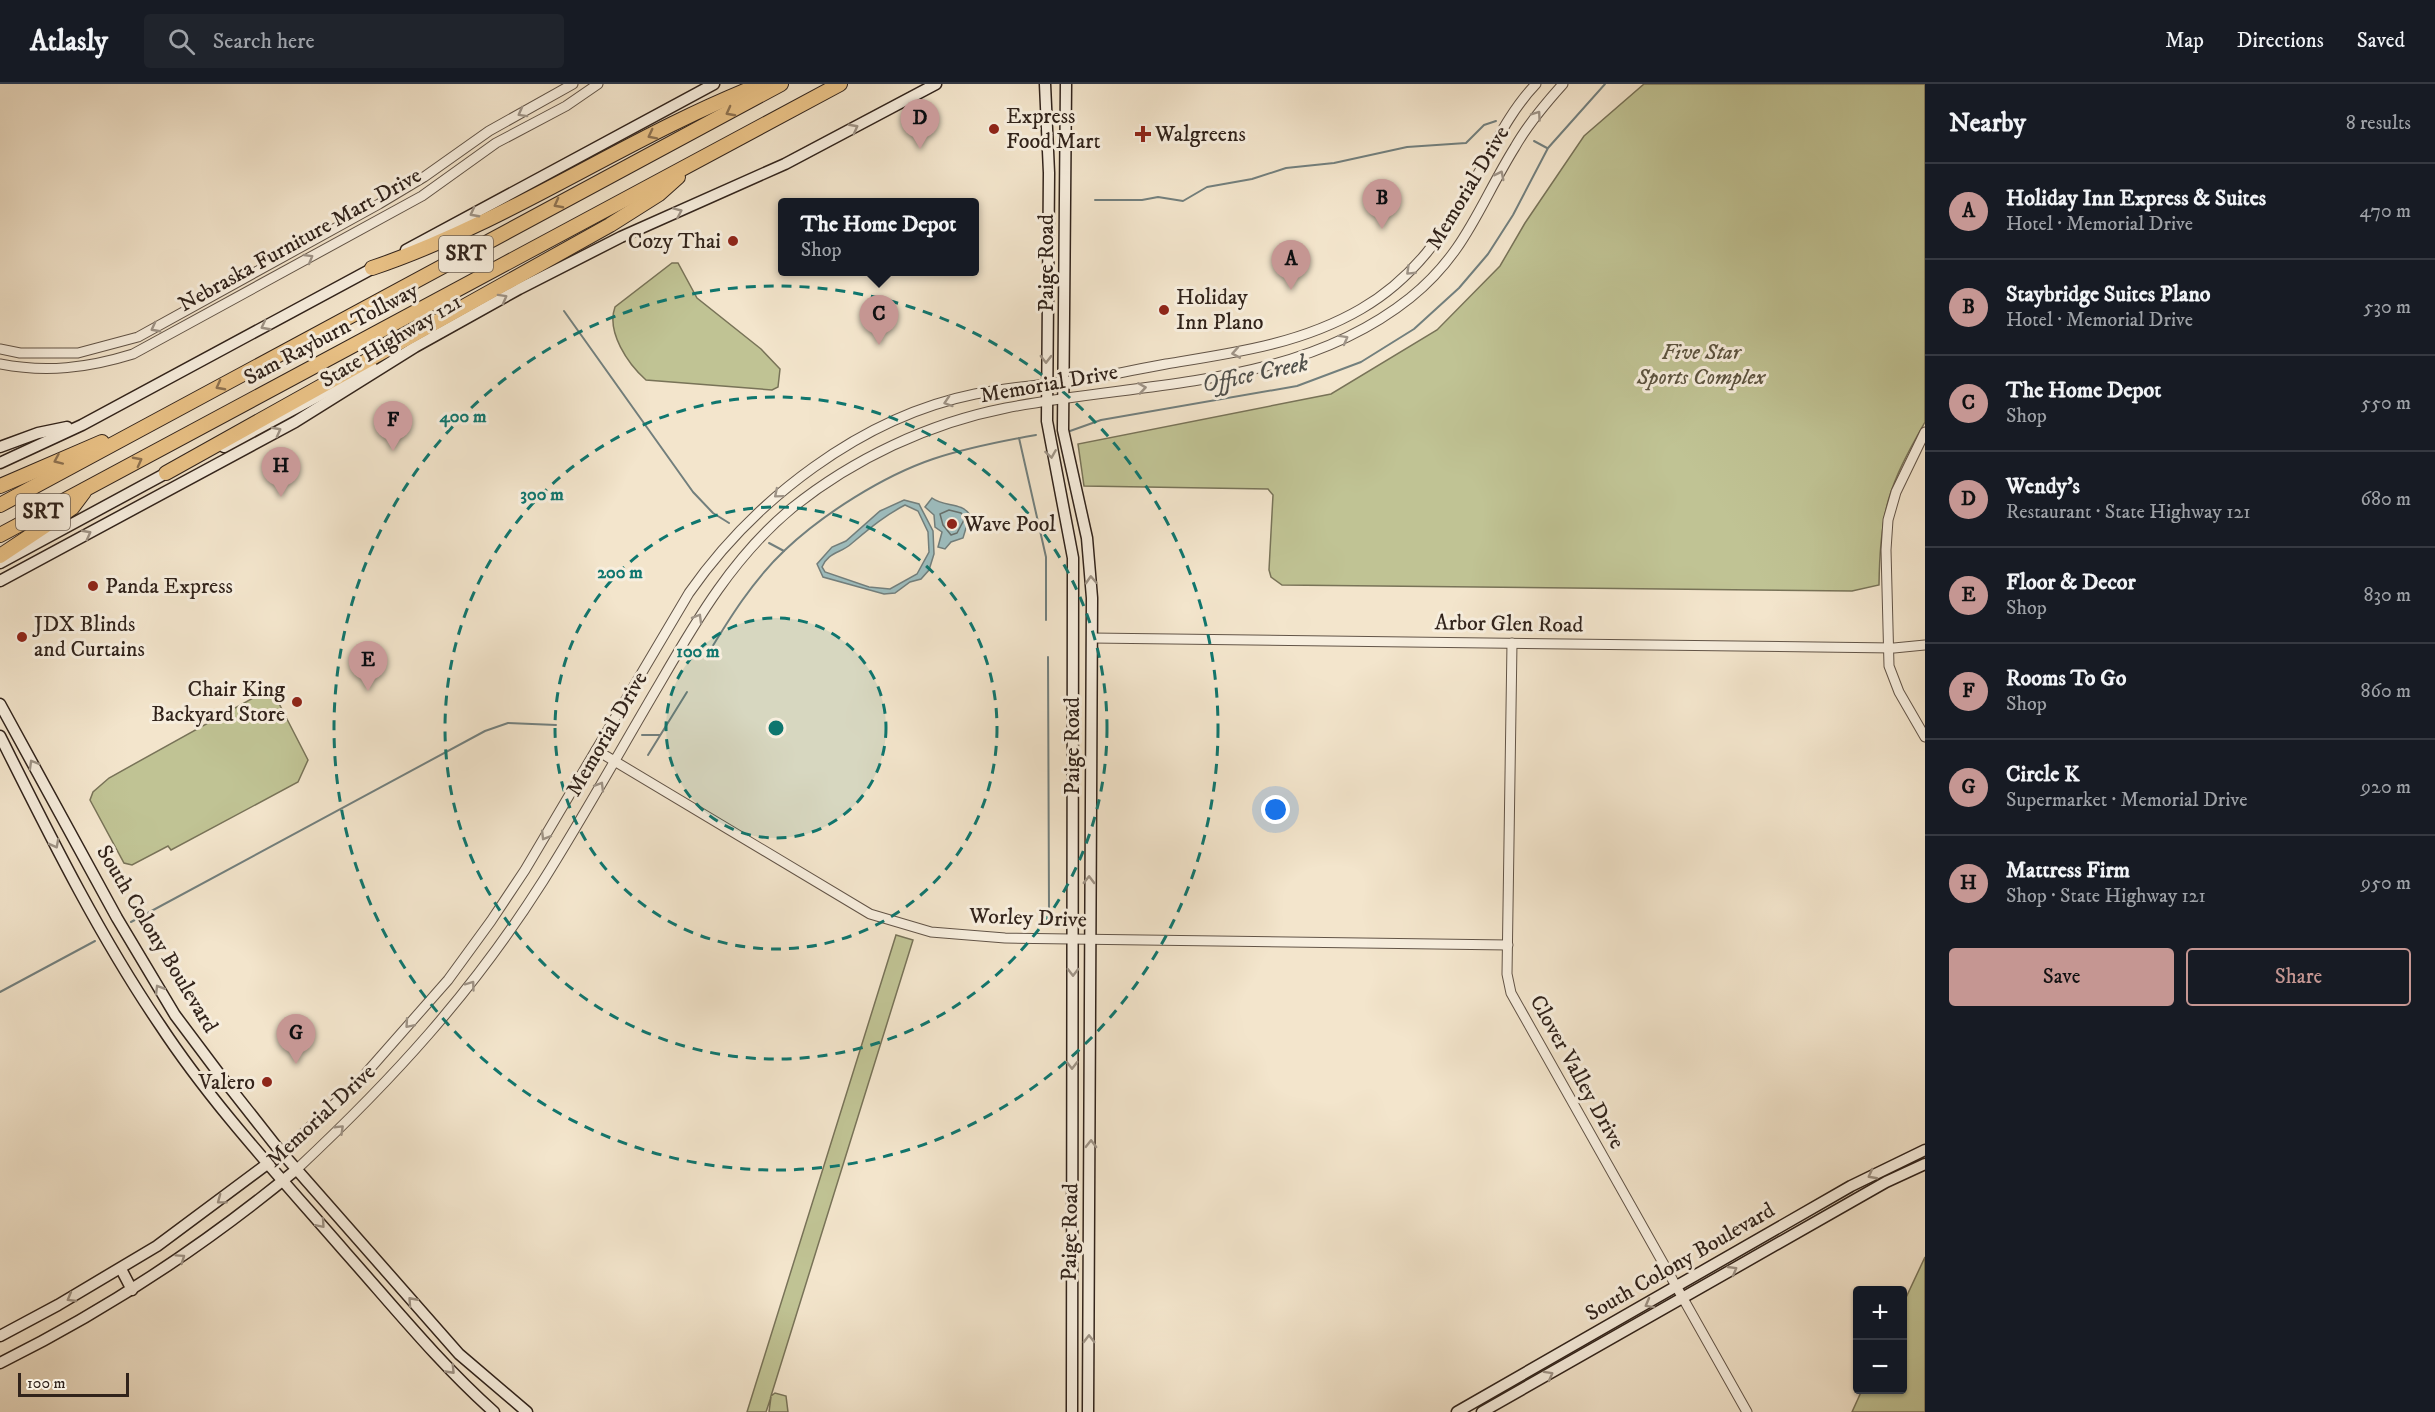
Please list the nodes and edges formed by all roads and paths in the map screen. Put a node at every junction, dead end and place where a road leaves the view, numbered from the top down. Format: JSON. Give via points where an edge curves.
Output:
{"nodes":[{"id":1,"x":573,"y":84,"type":"edge"},
{"id":2,"x":598,"y":84,"type":"edge"},
{"id":3,"x":714,"y":84,"type":"edge"},
{"id":4,"x":762,"y":84,"type":"edge"},
{"id":5,"x":781,"y":84,"type":"edge"},
{"id":6,"x":840,"y":84,"type":"edge"},
{"id":7,"x":936,"y":84,"type":"edge"},
{"id":8,"x":1045,"y":84,"type":"edge"},
{"id":9,"x":1066,"y":84,"type":"edge"},
{"id":10,"x":1536,"y":84,"type":"edge"},
{"id":11,"x":1563,"y":84,"type":"edge"},
{"id":12,"x":1496,"y":140,"type":"junction"},
{"id":13,"x":1513,"y":149,"type":"junction"},
{"id":14,"x":693,"y":163,"type":"junction"},
{"id":15,"x":1048,"y":224,"type":"junction"},
{"id":16,"x":1065,"y":224,"type":"junction"},
{"id":17,"x":372,"y":268,"type":"junction"},
{"id":18,"x":1284,"y":342,"type":"junction"},
{"id":19,"x":416,"y":347,"type":"junction"},
{"id":20,"x":0,"y":349,"type":"edge"},
{"id":21,"x":1290,"y":362,"type":"junction"},
{"id":22,"x":0,"y":364,"type":"edge"},
{"id":23,"x":1064,"y":382,"type":"junction"},
{"id":24,"x":1046,"y":383,"type":"junction"},
{"id":25,"x":1064,"y":400,"type":"junction"},
{"id":26,"x":1046,"y":402,"type":"junction"},
{"id":27,"x":152,"y":423,"type":"junction"},
{"id":28,"x":82,"y":425,"type":"junction"},
{"id":29,"x":1925,"y":432,"type":"edge"},
{"id":30,"x":0,"y":447,"type":"edge"},
{"id":31,"x":843,"y":449,"type":"junction"},
{"id":32,"x":0,"y":463,"type":"edge"},
{"id":33,"x":852,"y":466,"type":"junction"},
{"id":34,"x":166,"y":472,"type":"junction"},
{"id":35,"x":0,"y":486,"type":"edge"},
{"id":36,"x":86,"y":489,"type":"junction"},
{"id":37,"x":0,"y":505,"type":"edge"},
{"id":38,"x":0,"y":535,"type":"edge"},
{"id":39,"x":0,"y":561,"type":"edge"},
{"id":40,"x":0,"y":581,"type":"edge"},
{"id":41,"x":1092,"y":638,"type":"junction"},
{"id":42,"x":1512,"y":643,"type":"junction"},
{"id":43,"x":1925,"y":645,"type":"edge"},
{"id":44,"x":1887,"y":646,"type":"junction"},
{"id":45,"x":657,"y":649,"type":"junction"},
{"id":46,"x":676,"y":655,"type":"junction"},
{"id":47,"x":670,"y":664,"type":"junction"},
{"id":48,"x":0,"y":704,"type":"edge"},
{"id":49,"x":0,"y":736,"type":"edge"},
{"id":50,"x":1925,"y":737,"type":"edge"},
{"id":51,"x":596,"y":750,"type":"junction"},
{"id":52,"x":614,"y":762,"type":"junction"},
{"id":53,"x":50,"y":794,"type":"junction"},
{"id":54,"x":56,"y":805,"type":"junction"},
{"id":55,"x":36,"y":808,"type":"junction"},
{"id":56,"x":1072,"y":939,"type":"junction"},
{"id":57,"x":1089,"y":939,"type":"junction"},
{"id":58,"x":1508,"y":945,"type":"junction"},
{"id":59,"x":175,"y":1015,"type":"junction"},
{"id":60,"x":160,"y":1025,"type":"junction"},
{"id":61,"x":1925,"y":1150,"type":"edge"},
{"id":62,"x":282,"y":1153,"type":"junction"},
{"id":63,"x":267,"y":1164,"type":"junction"},
{"id":64,"x":1925,"y":1164,"type":"edge"},
{"id":65,"x":297,"y":1169,"type":"junction"},
{"id":66,"x":283,"y":1180,"type":"junction"},
{"id":67,"x":121,"y":1269,"type":"junction"},
{"id":68,"x":1676,"y":1288,"type":"junction"},
{"id":69,"x":132,"y":1290,"type":"junction"},
{"id":70,"x":1682,"y":1299,"type":"junction"},
{"id":71,"x":0,"y":1336,"type":"edge"},
{"id":72,"x":0,"y":1363,"type":"edge"},
{"id":73,"x":1492,"y":1392,"type":"junction"},
{"id":74,"x":1089,"y":1397,"type":"junction"},
{"id":75,"x":1498,"y":1403,"type":"junction"},
{"id":76,"x":1072,"y":1406,"type":"edge"},
{"id":77,"x":494,"y":1412,"type":"edge"},
{"id":78,"x":527,"y":1412,"type":"edge"},
{"id":79,"x":1088,"y":1412,"type":"edge"},
{"id":80,"x":1457,"y":1412,"type":"edge"},
{"id":81,"x":1482,"y":1412,"type":"edge"},
{"id":82,"x":1747,"y":1412,"type":"edge"}],
"edges":[{"from":1,"to":20,"type":"street","name":"Nebraska Furniture Mart Drive","one_way":true,"via":[[489,131],[379,204],[138,337],[78,353]]},
{"from":22,"to":2,"type":"street","name":"Nebraska Furniture Mart Drive","one_way":true,"via":[[45,370],[83,367],[133,354],[422,196],[496,143],[566,106]]},
{"from":3,"to":17,"type":"main road","one_way":true},
{"from":4,"to":17,"type":"highway","one_way":true,"via":[[650,136],[524,204],[409,256]]},
{"from":5,"to":27,"type":"highway","name":"Sam Rayburn Tollway","number":"SRT","one_way":true},
{"from":6,"to":14,"type":"highway","name":"Sam Rayburn Tollway","number":"SRT"},
{"from":19,"to":7,"type":"main road","name":"State Highway 121","one_way":true,"via":[[612,241],[785,164]]},
{"from":8,"to":15,"type":"main road","name":"Paige Road"},
{"from":9,"to":16,"type":"main road","name":"Paige Road"},
{"from":10,"to":12,"type":"street","name":"Memorial Drive"},
{"from":13,"to":11,"type":"street","name":"Memorial Drive","one_way":true},
{"from":12,"to":13,"type":"street"},
{"from":12,"to":18,"type":"street","name":"Memorial Drive","one_way":true,"via":[[1451,223],[1427,255],[1397,284],[1362,309]]},
{"from":21,"to":13,"type":"street","name":"Memorial Drive","one_way":true,"via":[[1327,348],[1410,298],[1444,265],[1473,227]]},
{"from":14,"to":34,"type":"highway","via":[[659,194],[610,225]]},
{"from":36,"to":14,"type":"highway","name":"Sam Rayburn Tollway","number":"SRT","one_way":true},
{"from":15,"to":16,"type":"main road"},
{"from":15,"to":24,"type":"main road","name":"Paige Road","one_way":true},
{"from":16,"to":23,"type":"main road","name":"Paige Road"},
{"from":17,"to":28,"type":"main road","one_way":true},
{"from":18,"to":21,"type":"street"},
{"from":18,"to":23,"type":"street","name":"Memorial Drive","one_way":true},
{"from":19,"to":34,"type":"main road","via":[[358,374],[240,440]]},
{"from":40,"to":19,"type":"main road","name":"State Highway 121","one_way":true,"via":[[295,422]]},
{"from":25,"to":21,"type":"street","name":"Memorial Drive","one_way":true},
{"from":23,"to":24,"type":"street","name":"Memorial Drive"},
{"from":23,"to":25,"type":"main road","name":"Paige Road"},
{"from":24,"to":26,"type":"main road","name":"Paige Road"},
{"from":24,"to":31,"type":"street","name":"Memorial Drive","one_way":true,"via":[[972,394],[905,416]]},
{"from":25,"to":26,"type":"street","name":"Memorial Drive"},
{"from":41,"to":25,"type":"main road","name":"Paige Road","one_way":true,"via":[[1090,558],[1066,450]]},
{"from":26,"to":33,"type":"street","name":"Memorial Drive","via":[[1000,409],[914,436]]},
{"from":26,"to":56,"type":"main road","name":"Paige Road","one_way":true,"via":[[1050,448],[1073,558]]},
{"from":27,"to":35,"type":"highway","one_way":true},
{"from":27,"to":37,"type":"highway","name":"Sam Rayburn Tollway","number":"SRT"},
{"from":28,"to":30,"type":"main road","via":[[38,433]]},
{"from":28,"to":32,"type":"main road"},
{"from":29,"to":44,"type":"street","via":[[1902,476],[1888,520]]},
{"from":31,"to":33,"type":"street"},
{"from":31,"to":45,"type":"street","name":"Memorial Drive","one_way":true,"via":[[780,492],[749,520],[689,593]]},
{"from":46,"to":33,"type":"street","name":"Memorial Drive","one_way":true,"via":[[706,603],[756,542],[789,510]]},
{"from":34,"to":39,"type":"main road"},
{"from":36,"to":38,"type":"highway","name":"Sam Rayburn Tollway","number":"SRT"},
{"from":36,"to":39,"type":"highway","via":[[72,508]]},
{"from":41,"to":42,"type":"street","name":"Arbor Glen Road"},
{"from":57,"to":41,"type":"main road","name":"Paige Road","one_way":true},
{"from":42,"to":44,"type":"street","name":"Arbor Glen Road"},
{"from":42,"to":58,"type":"street","name":"Clover Valley Drive"},
{"from":43,"to":44,"type":"street","name":"Arbor Glen Road"},
{"from":44,"to":50,"type":"street","via":[[1894,682]]},
{"from":45,"to":46,"type":"street"},
{"from":45,"to":47,"type":"street"},
{"from":45,"to":51,"type":"street","name":"Memorial Drive"},
{"from":46,"to":47,"type":"street","name":"Memorial Drive"},
{"from":47,"to":52,"type":"street","name":"Memorial Drive"},
{"from":53,"to":48,"type":"main road","name":"South Colony Boulevard","one_way":true},
{"from":49,"to":55,"type":"main road","name":"South Colony Boulevard"},
{"from":51,"to":52,"type":"street","name":"Worley Drive"},
{"from":51,"to":62,"type":"street","name":"Memorial Drive","one_way":true,"via":[[525,870],[448,980],[360,1080]]},
{"from":52,"to":56,"type":"street","name":"Worley Drive","via":[[870,914],[931,932],[971,937]]},
{"from":65,"to":52,"type":"street","name":"Memorial Drive","one_way":true,"via":[[421,1046],[464,993],[543,880]]},
{"from":53,"to":54,"type":"main road","name":"South Colony Boulevard"},
{"from":53,"to":55,"type":"main road"},
{"from":54,"to":55,"type":"main road"},
{"from":59,"to":54,"type":"main road","name":"South Colony Boulevard","one_way":true},
{"from":55,"to":60,"type":"main road","name":"South Colony Boulevard","one_way":true,"via":[[97,924]]},
{"from":56,"to":57,"type":"street","name":"Worley Drive"},
{"from":56,"to":76,"type":"main road","name":"Paige Road","one_way":true},
{"from":57,"to":58,"type":"street","name":"Worley Drive"},
{"from":74,"to":57,"type":"main road","name":"Paige Road","one_way":true},
{"from":58,"to":68,"type":"street","name":"Clover Valley Drive","via":[[1513,999]]},
{"from":59,"to":60,"type":"main road"},
{"from":59,"to":62,"type":"main road","name":"South Colony Boulevard"},
{"from":60,"to":63,"type":"main road","name":"South Colony Boulevard"},
{"from":61,"to":68,"type":"main road","name":"South Colony Boulevard","one_way":true,"via":[[1851,1186]]},
{"from":62,"to":63,"type":"main road","name":"Memorial Drive"},
{"from":62,"to":65,"type":"main road","name":"South Colony Boulevard"},
{"from":63,"to":66,"type":"main road","name":"South Colony Boulevard"},
{"from":63,"to":67,"type":"main road","name":"Memorial Drive","one_way":true},
{"from":70,"to":64,"type":"main road","name":"South Colony Boulevard","one_way":true,"via":[[1886,1182]]},
{"from":65,"to":66,"type":"main road","name":"Memorial Drive"},
{"from":78,"to":65,"type":"main road","name":"South Colony Boulevard","one_way":true,"via":[[459,1354]]},
{"from":69,"to":66,"type":"main road","name":"Memorial Drive","one_way":true,"via":[[222,1229]]},
{"from":66,"to":77,"type":"main road","name":"South Colony Boulevard","one_way":true,"via":[[442,1360]]},
{"from":67,"to":69,"type":"main road"},
{"from":67,"to":71,"type":"main road","name":"Memorial Drive","one_way":true},
{"from":68,"to":70,"type":"street","name":"Clover Valley Drive"},
{"from":68,"to":73,"type":"main road","name":"South Colony Boulevard","one_way":true},
{"from":69,"to":72,"type":"main road","name":"Memorial Drive"},
{"from":75,"to":70,"type":"main road","name":"South Colony Boulevard","one_way":true},
{"from":70,"to":82,"type":"street","name":"Clover Valley Drive"},
{"from":73,"to":75,"type":"main road"},
{"from":73,"to":80,"type":"main road","name":"South Colony Boulevard"},
{"from":74,"to":76,"type":"main road"},
{"from":74,"to":79,"type":"main road","name":"Paige Road"},
{"from":75,"to":81,"type":"main road","name":"South Colony Boulevard"}]}
